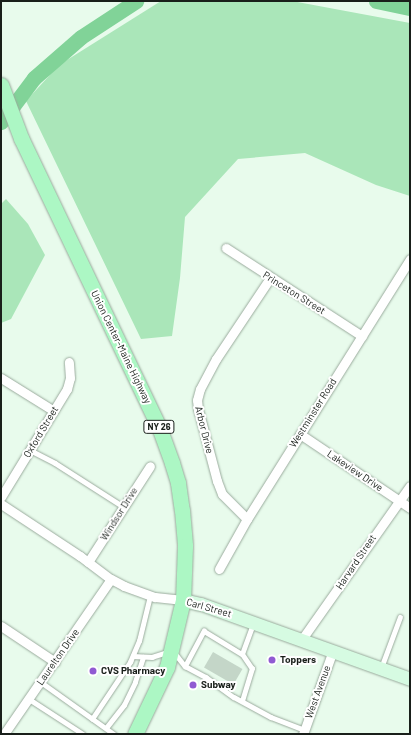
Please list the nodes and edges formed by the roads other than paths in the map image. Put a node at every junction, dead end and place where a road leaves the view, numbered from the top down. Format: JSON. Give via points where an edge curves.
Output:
{"nodes":[{"id":1,"x":1,"y":85,"type":"edge"},
{"id":2,"x":226,"y":248,"type":"dead end"},
{"id":3,"x":410,"y":259,"type":"edge"},
{"id":4,"x":270,"y":278,"type":"junction"},
{"id":5,"x":362,"y":336,"type":"junction"},
{"id":6,"x":69,"y":362,"type":"dead end"},
{"id":7,"x":1,"y":378,"type":"edge"},
{"id":8,"x":54,"y":411,"type":"junction"},
{"id":9,"x":300,"y":434,"type":"junction"},
{"id":10,"x":30,"y":450,"type":"junction"},
{"id":11,"x":150,"y":466,"type":"dead end"},
{"id":12,"x":410,"y":486,"type":"edge"},
{"id":13,"x":1,"y":497,"type":"edge"},
{"id":14,"x":399,"y":500,"type":"junction"},
{"id":15,"x":1,"y":504,"type":"edge"},
{"id":16,"x":124,"y":507,"type":"junction"},
{"id":17,"x":410,"y":508,"type":"edge"},
{"id":18,"x":247,"y":519,"type":"junction"},
{"id":19,"x":88,"y":562,"type":"junction"},
{"id":20,"x":219,"y":569,"type":"dead end"},
{"id":21,"x":111,"y":579,"type":"junction"},
{"id":22,"x":150,"y":596,"type":"junction"},
{"id":23,"x":183,"y":600,"type":"junction"},
{"id":24,"x":400,"y":617,"type":"dead end"},
{"id":25,"x":254,"y":622,"type":"junction"},
{"id":26,"x":1,"y":626,"type":"edge"},
{"id":27,"x":302,"y":639,"type":"junction"},
{"id":28,"x":172,"y":650,"type":"junction"},
{"id":29,"x":333,"y":650,"type":"junction"},
{"id":30,"x":242,"y":654,"type":"junction"},
{"id":31,"x":133,"y":656,"type":"junction"},
{"id":32,"x":143,"y":657,"type":"junction"},
{"id":33,"x":55,"y":662,"type":"junction"},
{"id":34,"x":185,"y":666,"type":"junction"},
{"id":35,"x":381,"y":668,"type":"junction"},
{"id":36,"x":410,"y":679,"type":"edge"},
{"id":37,"x":41,"y":682,"type":"junction"},
{"id":38,"x":29,"y":699,"type":"junction"},
{"id":39,"x":242,"y":701,"type":"junction"},
{"id":40,"x":92,"y":719,"type":"junction"},
{"id":41,"x":106,"y":728,"type":"junction"},
{"id":42,"x":304,"y":732,"type":"edge"},
{"id":43,"x":4,"y":734,"type":"edge"},
{"id":44,"x":83,"y":734,"type":"edge"},
{"id":45,"x":114,"y":734,"type":"edge"},
{"id":46,"x":135,"y":734,"type":"edge"}],
"edges":[{"from":1,"to":23,"type":"main road","name":"Union Center-Maine Highway","number":"NY 26","via":[[21,138],[166,443],[182,510],[185,546]]},
{"from":2,"to":4,"type":"street","name":"Princeton Street"},
{"from":3,"to":5,"type":"street","name":"Westminster Road"},
{"from":4,"to":5,"type":"street","name":"Princeton Street"},
{"from":4,"to":18,"type":"street","name":"Arbor Drive","via":[[216,359],[197,400],[222,494]]},
{"from":5,"to":9,"type":"street","name":"Westminster Road"},
{"from":6,"to":8,"type":"street","name":"Oxford Street","via":[[70,378],[67,389]]},
{"from":7,"to":8,"type":"street"},
{"from":8,"to":10,"type":"street","name":"Oxford Street"},
{"from":9,"to":14,"type":"street","name":"Lakeview Drive"},
{"from":9,"to":18,"type":"street","name":"Westminster Road"},
{"from":10,"to":13,"type":"street","name":"Oxford Street"},
{"from":10,"to":16,"type":"lane"},
{"from":11,"to":16,"type":"street","name":"Windsor Drive"},
{"from":12,"to":14,"type":"street","name":"Harvard Street"},
{"from":14,"to":17,"type":"street","name":"Lakeview Drive"},
{"from":14,"to":27,"type":"street","name":"Harvard Street"},
{"from":15,"to":19,"type":"street","name":"Carl Street"},
{"from":16,"to":19,"type":"street","name":"Windsor Drive"},
{"from":18,"to":20,"type":"street","name":"Westminster Road"},
{"from":19,"to":21,"type":"street","name":"Carl Street"},
{"from":21,"to":22,"type":"street","name":"Carl Street"},
{"from":21,"to":33,"type":"street","name":"Laurelton Drive"},
{"from":22,"to":23,"type":"street","name":"Carl Street"},
{"from":22,"to":31,"type":"lane"},
{"from":23,"to":25,"type":"street","name":"Carl Street"},
{"from":23,"to":28,"type":"main road","name":"Union Center-Maine Highway","number":"NY 26"},
{"from":24,"to":35,"type":"lane"},
{"from":25,"to":27,"type":"street","name":"Carl Street"},
{"from":25,"to":30,"type":"lane"},
{"from":26,"to":33,"type":"street"},
{"from":27,"to":29,"type":"street","name":"Carl Street"},
{"from":28,"to":32,"type":"lane","via":[[152,657]]},
{"from":28,"to":34,"type":"lane"},
{"from":28,"to":46,"type":"main road","name":"Union Center-Maine Highway","number":"NY 26","via":[[160,684]]},
{"from":29,"to":35,"type":"street","name":"Carl Street"},
{"from":29,"to":42,"type":"street","name":"West Avenue"},
{"from":30,"to":34,"type":"lane","via":[[204,631]]},
{"from":30,"to":39,"type":"lane","via":[[252,669]]},
{"from":31,"to":32,"type":"lane"},
{"from":31,"to":40,"type":"lane"},
{"from":32,"to":41,"type":"lane","via":[[124,704]]},
{"from":33,"to":37,"type":"street","name":"Laurelton Drive"},
{"from":34,"to":39,"type":"lane","via":[[206,676]]},
{"from":35,"to":36,"type":"street","name":"Carl Street"},
{"from":37,"to":38,"type":"street","name":"Laurelton Drive"},
{"from":37,"to":40,"type":"lane"},
{"from":38,"to":43,"type":"street","name":"Laurelton Drive"},
{"from":38,"to":44,"type":"lane"},
{"from":39,"to":42,"type":"lane"},
{"from":40,"to":41,"type":"lane"},
{"from":41,"to":45,"type":"lane"}]}
